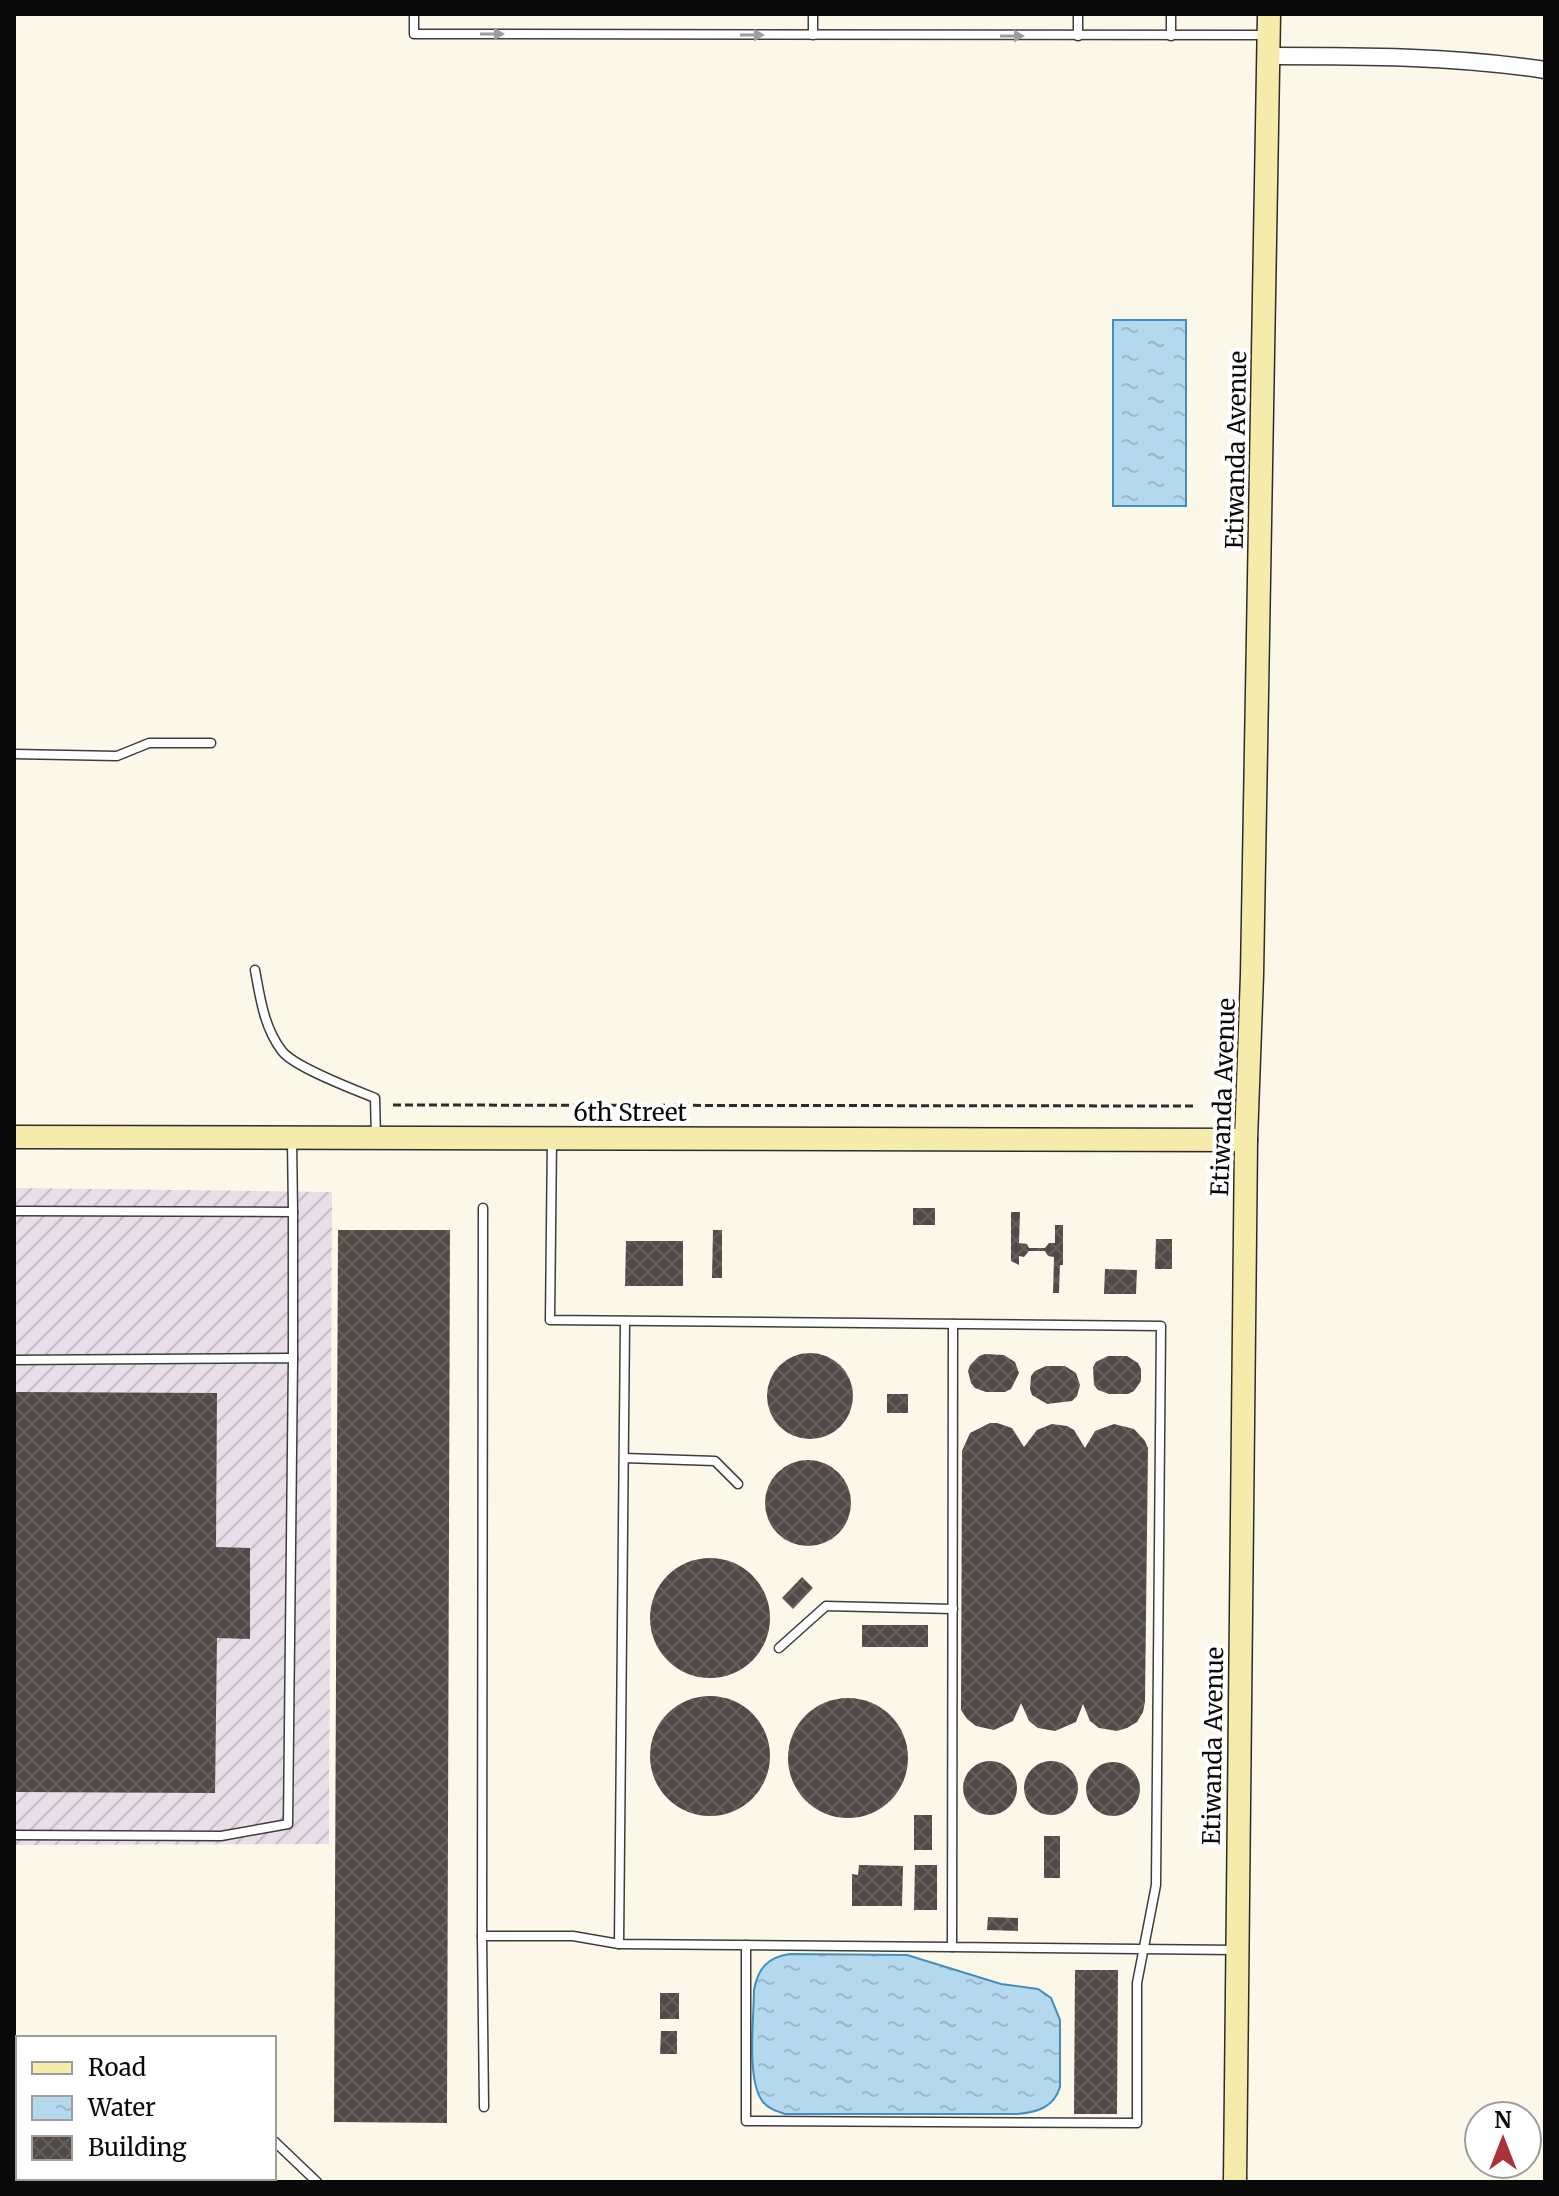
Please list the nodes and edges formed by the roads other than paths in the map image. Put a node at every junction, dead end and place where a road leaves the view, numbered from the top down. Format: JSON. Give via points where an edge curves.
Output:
{"nodes":[{"id":1,"x":414,"y":14,"type":"edge"},
{"id":2,"x":813,"y":14,"type":"edge"},
{"id":3,"x":1078,"y":14,"type":"edge"},
{"id":4,"x":1171,"y":14,"type":"edge"},
{"id":5,"x":813,"y":35,"type":"junction"},
{"id":6,"x":1269,"y":35,"type":"edge"},
{"id":7,"x":1078,"y":36,"type":"junction"},
{"id":8,"x":1171,"y":36,"type":"junction"},
{"id":9,"x":1545,"y":70,"type":"edge"},
{"id":10,"x":211,"y":743,"type":"dead end"},
{"id":11,"x":14,"y":754,"type":"edge"},
{"id":12,"x":255,"y":970,"type":"dead end"},
{"id":13,"x":14,"y":1137,"type":"edge"},
{"id":14,"x":552,"y":1137,"type":"junction"},
{"id":15,"x":292,"y":1139,"type":"junction"},
{"id":16,"x":376,"y":1139,"type":"junction"},
{"id":17,"x":1246,"y":1140,"type":"junction"},
{"id":18,"x":483,"y":1208,"type":"dead end"},
{"id":19,"x":14,"y":1211,"type":"edge"},
{"id":20,"x":293,"y":1212,"type":"junction"},
{"id":21,"x":625,"y":1321,"type":"junction"},
{"id":22,"x":953,"y":1324,"type":"junction"},
{"id":23,"x":293,"y":1358,"type":"junction"},
{"id":24,"x":14,"y":1360,"type":"edge"},
{"id":25,"x":624,"y":1458,"type":"junction"},
{"id":26,"x":738,"y":1484,"type":"dead end"},
{"id":27,"x":953,"y":1609,"type":"junction"},
{"id":28,"x":779,"y":1648,"type":"dead end"},
{"id":29,"x":14,"y":1835,"type":"edge"},
{"id":30,"x":482,"y":1936,"type":"junction"},
{"id":31,"x":619,"y":1944,"type":"junction"},
{"id":32,"x":746,"y":1945,"type":"junction"},
{"id":33,"x":952,"y":1947,"type":"junction"},
{"id":34,"x":1144,"y":1949,"type":"junction"},
{"id":35,"x":1237,"y":1950,"type":"junction"},
{"id":36,"x":484,"y":2107,"type":"dead end"},
{"id":37,"x":276,"y":2143,"type":"edge"},
{"id":38,"x":317,"y":2182,"type":"edge"},
{"id":39,"x":1235,"y":2182,"type":"edge"}],
"edges":[{"from":1,"to":5,"type":"lane","one_way":true,"via":[[414,34]]},
{"from":2,"to":5,"type":"lane"},
{"from":3,"to":7,"type":"lane"},
{"from":4,"to":8,"type":"lane"},
{"from":5,"to":7,"type":"lane","one_way":true},
{"from":6,"to":8,"type":"lane"},
{"from":6,"to":9,"type":"street","via":[[1383,56]]},
{"from":6,"to":17,"type":"main road","name":"Etiwanda Avenue"},
{"from":7,"to":8,"type":"lane"},
{"from":10,"to":11,"type":"lane","via":[[149,743],[117,756]]},
{"from":12,"to":16,"type":"lane","via":[[263,1016],[283,1053],[333,1082],[375,1098]]},
{"from":13,"to":15,"type":"main road","name":"6th Street"},
{"from":14,"to":16,"type":"main road","name":"6th Street"},
{"from":14,"to":17,"type":"main road","name":"6th Street"},
{"from":14,"to":21,"type":"lane","via":[[550,1320]]},
{"from":15,"to":16,"type":"main road","name":"6th Street"},
{"from":15,"to":20,"type":"lane"},
{"from":17,"to":35,"type":"main road","name":"Etiwanda Avenue"},
{"from":18,"to":30,"type":"lane"},
{"from":19,"to":20,"type":"lane"},
{"from":20,"to":23,"type":"lane"},
{"from":21,"to":22,"type":"lane"},
{"from":21,"to":25,"type":"lane"},
{"from":22,"to":27,"type":"lane"},
{"from":22,"to":34,"type":"lane","via":[[1161,1326],[1156,1885]]},
{"from":23,"to":24,"type":"lane"},
{"from":23,"to":29,"type":"lane","via":[[288,1824],[221,1836]]},
{"from":25,"to":26,"type":"lane","via":[[715,1461]]},
{"from":25,"to":31,"type":"lane"},
{"from":27,"to":28,"type":"lane","via":[[826,1606]]},
{"from":27,"to":33,"type":"lane"},
{"from":30,"to":31,"type":"lane","via":[[573,1936]]},
{"from":30,"to":36,"type":"lane"},
{"from":31,"to":32,"type":"lane"},
{"from":32,"to":33,"type":"lane"},
{"from":32,"to":34,"type":"lane","via":[[746,2121],[1137,2123],[1137,1983]]},
{"from":33,"to":34,"type":"lane"},
{"from":34,"to":35,"type":"lane"},
{"from":35,"to":39,"type":"main road","name":"Etiwanda Avenue"},
{"from":37,"to":38,"type":"lane"}]}
